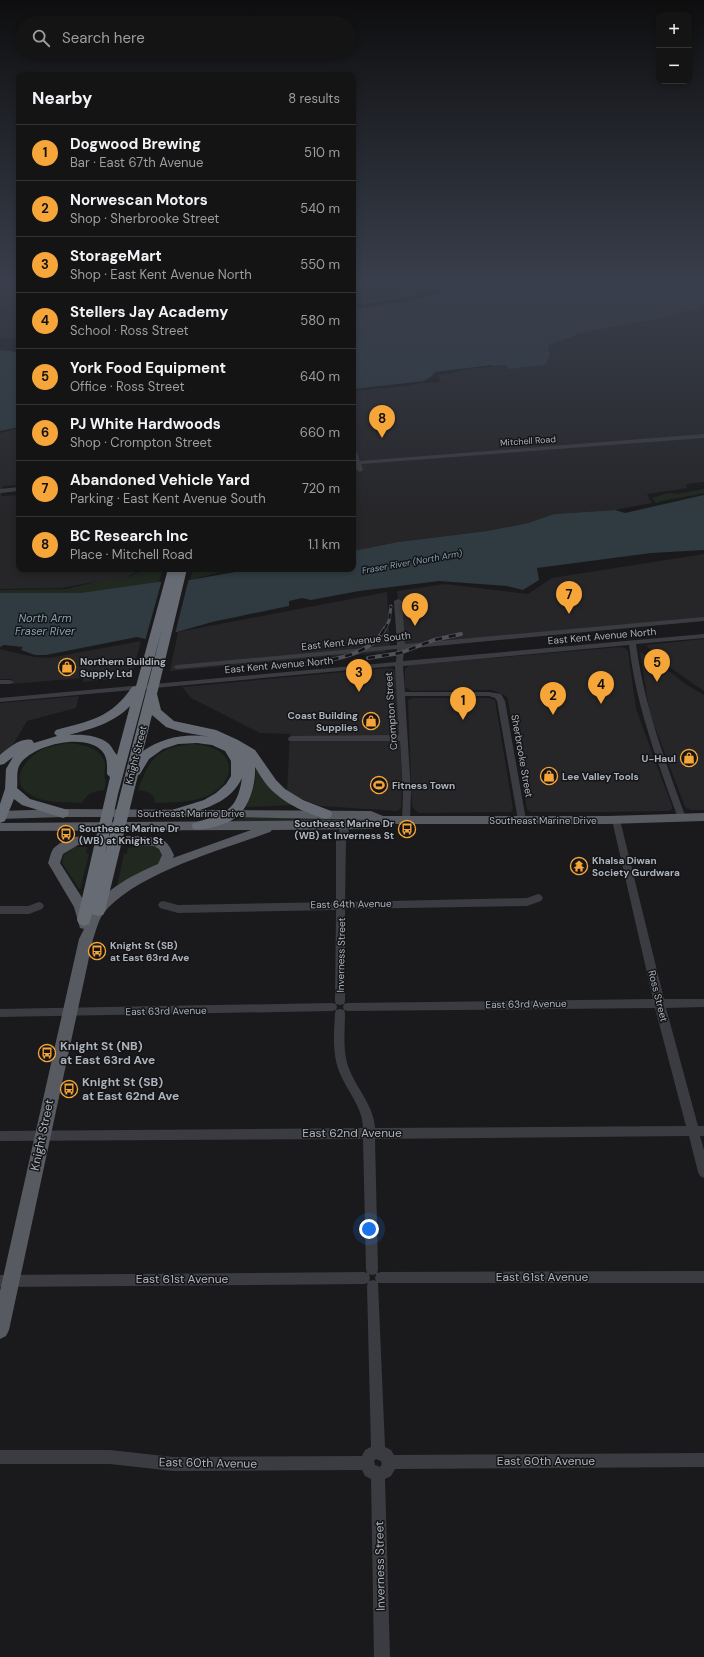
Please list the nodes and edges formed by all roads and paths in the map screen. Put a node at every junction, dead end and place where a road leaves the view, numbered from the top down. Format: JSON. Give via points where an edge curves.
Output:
{"nodes":[{"id":1,"x":704,"y":436,"type":"edge"},
{"id":2,"x":356,"y":463,"type":"edge"},
{"id":3,"x":356,"y":464,"type":"edge"},
{"id":4,"x":360,"y":470,"type":"dead end"},
{"id":5,"x":16,"y":489,"type":"edge"},
{"id":6,"x":0,"y":491,"type":"edge"},
{"id":7,"x":171,"y":572,"type":"edge"},
{"id":8,"x":181,"y":572,"type":"edge"},
{"id":9,"x":398,"y":601,"type":"dead end"},
{"id":10,"x":704,"y":620,"type":"edge"},
{"id":11,"x":704,"y":636,"type":"edge"},
{"id":12,"x":632,"y":643,"type":"junction"},
{"id":13,"x":401,"y":646,"type":"junction"},
{"id":14,"x":399,"y":665,"type":"junction"},
{"id":15,"x":177,"y":667,"type":"dead end"},
{"id":16,"x":0,"y":682,"type":"edge"},
{"id":17,"x":10,"y":682,"type":"dead end"},
{"id":18,"x":141,"y":693,"type":"junction"},
{"id":19,"x":402,"y":694,"type":"junction"},
{"id":20,"x":0,"y":700,"type":"edge"},
{"id":21,"x":404,"y":738,"type":"junction"},
{"id":22,"x":292,"y":739,"type":"dead end"},
{"id":23,"x":242,"y":749,"type":"junction"},
{"id":24,"x":1,"y":762,"type":"edge"},
{"id":25,"x":11,"y":789,"type":"junction"},
{"id":26,"x":112,"y":794,"type":"junction"},
{"id":27,"x":126,"y":794,"type":"junction"},
{"id":28,"x":63,"y":813,"type":"junction"},
{"id":29,"x":177,"y":813,"type":"junction"},
{"id":30,"x":234,"y":813,"type":"junction"},
{"id":31,"x":326,"y":814,"type":"junction"},
{"id":32,"x":704,"y":817,"type":"edge"},
{"id":33,"x":682,"y":818,"type":"junction"},
{"id":34,"x":0,"y":819,"type":"edge"},
{"id":35,"x":381,"y":820,"type":"junction"},
{"id":36,"x":406,"y":820,"type":"junction"},
{"id":37,"x":522,"y":820,"type":"junction"},
{"id":38,"x":616,"y":820,"type":"junction"},
{"id":39,"x":198,"y":826,"type":"junction"},
{"id":40,"x":273,"y":826,"type":"junction"},
{"id":41,"x":341,"y":829,"type":"junction"},
{"id":42,"x":162,"y":868,"type":"junction"},
{"id":43,"x":538,"y":898,"type":"dead end"},
{"id":44,"x":342,"y":904,"type":"junction"},
{"id":45,"x":164,"y":905,"type":"dead end"},
{"id":46,"x":39,"y":906,"type":"dead end"},
{"id":47,"x":0,"y":910,"type":"edge"},
{"id":48,"x":98,"y":911,"type":"junction"},
{"id":49,"x":84,"y":920,"type":"junction"},
{"id":50,"x":86,"y":939,"type":"junction"},
{"id":51,"x":659,"y":1002,"type":"junction"},
{"id":52,"x":704,"y":1003,"type":"edge"},
{"id":53,"x":340,"y":1007,"type":"junction"},
{"id":54,"x":69,"y":1012,"type":"junction"},
{"id":55,"x":0,"y":1014,"type":"edge"},
{"id":56,"x":698,"y":1131,"type":"edge"},
{"id":57,"x":370,"y":1133,"type":"junction"},
{"id":58,"x":42,"y":1135,"type":"junction"},
{"id":59,"x":0,"y":1136,"type":"edge"},
{"id":60,"x":704,"y":1172,"type":"edge"},
{"id":61,"x":704,"y":1277,"type":"edge"},
{"id":62,"x":373,"y":1278,"type":"junction"},
{"id":63,"x":5,"y":1281,"type":"edge"},
{"id":64,"x":0,"y":1330,"type":"edge"},
{"id":65,"x":378,"y":1451,"type":"junction"},
{"id":66,"x":0,"y":1457,"type":"edge"},
{"id":67,"x":704,"y":1460,"type":"edge"},
{"id":68,"x":388,"y":1462,"type":"junction"},
{"id":69,"x":368,"y":1463,"type":"junction"},
{"id":70,"x":378,"y":1475,"type":"junction"},
{"id":71,"x":382,"y":1657,"type":"edge"}],
"edges":[{"from":1,"to":2,"type":"street","name":"Mitchell Road"},
{"from":3,"to":4,"type":"street"},
{"from":5,"to":6,"type":"street"},
{"from":7,"to":18,"type":"highway","name":"Knight Street"},
{"from":8,"to":18,"type":"highway","name":"Knight Street"},
{"from":9,"to":13,"type":"street","name":"Crompton Street"},
{"from":10,"to":13,"type":"street","name":"East Kent Avenue South"},
{"from":11,"to":12,"type":"street","name":"East Kent Avenue North"},
{"from":12,"to":14,"type":"street","name":"East Kent Avenue North"},
{"from":12,"to":33,"type":"street","via":[[642,702],[656,749]]},
{"from":13,"to":14,"type":"street","name":"Crompton Street"},
{"from":13,"to":15,"type":"street","name":"East Kent Avenue South"},
{"from":14,"to":19,"type":"street","name":"Crompton Street"},
{"from":14,"to":20,"type":"street","name":"East Kent Avenue North"},
{"from":16,"to":17,"type":"street"},
{"from":18,"to":23,"type":"highway","via":[[154,698],[155,711],[170,724],[212,733],[234,742]]},
{"from":18,"to":24,"type":"highway","via":[[104,720],[39,738],[14,750]]},
{"from":18,"to":26,"type":"highway","name":"Knight Street"},
{"from":18,"to":27,"type":"highway","name":"Knight Street"},
{"from":19,"to":21,"type":"street","name":"Crompton Street"},
{"from":19,"to":37,"type":"street","name":"Sherbrooke Street","via":[[498,696]]},
{"from":21,"to":22,"type":"street"},
{"from":21,"to":36,"type":"street","name":"Crompton Street"},
{"from":23,"to":30,"type":"highway","via":[[248,763],[249,783]]},
{"from":23,"to":31,"type":"highway","via":[[251,753],[281,792]]},
{"from":25,"to":26,"type":"highway","via":[[10,773],[20,756],[46,742],[71,737],[97,742],[110,754],[115,766]]},
{"from":25,"to":28,"type":"highway","via":[[26,802]]},
{"from":25,"to":34,"type":"highway"},
{"from":26,"to":49,"type":"highway","name":"Knight Street"},
{"from":27,"to":29,"type":"highway","via":[[142,760],[152,750],[167,742],[189,738],[207,739],[230,750],[238,764],[238,771],[229,790],[211,802]]},
{"from":27,"to":48,"type":"highway","name":"Knight Street"},
{"from":28,"to":29,"type":"main road","name":"Southeast Marine Drive"},
{"from":28,"to":34,"type":"main road","name":"Southeast Marine Drive"},
{"from":29,"to":30,"type":"main road","name":"Southeast Marine Drive"},
{"from":30,"to":31,"type":"main road","name":"Southeast Marine Drive"},
{"from":30,"to":39,"type":"highway"},
{"from":31,"to":35,"type":"main road","name":"Southeast Marine Drive","via":[[371,815]]},
{"from":32,"to":33,"type":"main road","name":"Southeast Marine Drive"},
{"from":33,"to":38,"type":"main road","name":"Southeast Marine Drive"},
{"from":34,"to":39,"type":"main road","name":"Southeast Marine Drive"},
{"from":35,"to":36,"type":"main road","name":"Southeast Marine Drive"},
{"from":35,"to":41,"type":"main road","name":"Southeast Marine Drive","via":[[371,825]]},
{"from":36,"to":37,"type":"main road","name":"Southeast Marine Drive"},
{"from":37,"to":38,"type":"main road","name":"Southeast Marine Drive"},
{"from":38,"to":51,"type":"street","name":"Ross Street"},
{"from":39,"to":40,"type":"main road","name":"Southeast Marine Drive"},
{"from":40,"to":41,"type":"main road","name":"Southeast Marine Drive"},
{"from":40,"to":42,"type":"main road"},
{"from":41,"to":44,"type":"street","name":"Inverness Street"},
{"from":42,"to":48,"type":"main road","via":[[129,884]]},
{"from":42,"to":49,"type":"main road","via":[[168,855],[163,846],[156,842],[79,841],[67,845],[58,851],[54,863],[74,894]]},
{"from":43,"to":44,"type":"street","name":"East 64th Avenue","via":[[527,902]]},
{"from":44,"to":45,"type":"street","name":"East 64th Avenue","via":[[178,909]]},
{"from":44,"to":53,"type":"street","name":"Inverness Street"},
{"from":46,"to":47,"type":"street","via":[[29,910]]},
{"from":48,"to":50,"type":"main road","name":"Knight Street"},
{"from":49,"to":50,"type":"main road","name":"Knight Street"},
{"from":50,"to":54,"type":"main road","name":"Knight Street"},
{"from":51,"to":52,"type":"street","name":"East 63rd Avenue"},
{"from":51,"to":53,"type":"street","name":"East 63rd Avenue"},
{"from":51,"to":56,"type":"street","name":"Ross Street"},
{"from":53,"to":54,"type":"street","name":"East 63rd Avenue"},
{"from":53,"to":57,"type":"street","name":"Inverness Street","via":[[341,1059],[367,1114]]},
{"from":54,"to":55,"type":"street","name":"East 63rd Avenue"},
{"from":54,"to":58,"type":"main road","name":"Knight Street"},
{"from":56,"to":57,"type":"street","name":"East 62nd Avenue"},
{"from":56,"to":60,"type":"street","name":"Ross Street"},
{"from":57,"to":58,"type":"street","name":"East 62nd Avenue"},
{"from":57,"to":62,"type":"street","name":"Inverness Street"},
{"from":58,"to":59,"type":"street","name":"East 62nd Avenue"},
{"from":58,"to":63,"type":"main road","name":"Knight Street"},
{"from":61,"to":62,"type":"street","name":"East 61st Avenue"},
{"from":62,"to":63,"type":"street","name":"East 61st Avenue"},
{"from":62,"to":65,"type":"street","name":"Inverness Street"},
{"from":63,"to":64,"type":"main road","name":"Knight Street"},
{"from":65,"to":68,"type":"street","via":[[384,1453]]},
{"from":65,"to":69,"type":"street","via":[[370,1456]]},
{"from":66,"to":69,"type":"street","name":"East 60th Avenue","via":[[110,1457],[173,1464]]},
{"from":67,"to":68,"type":"street","name":"East 60th Avenue"},
{"from":68,"to":70,"type":"street","via":[[386,1470]]},
{"from":69,"to":70,"type":"street","via":[[372,1472]]},
{"from":70,"to":71,"type":"street","name":"Inverness Street"}]}
